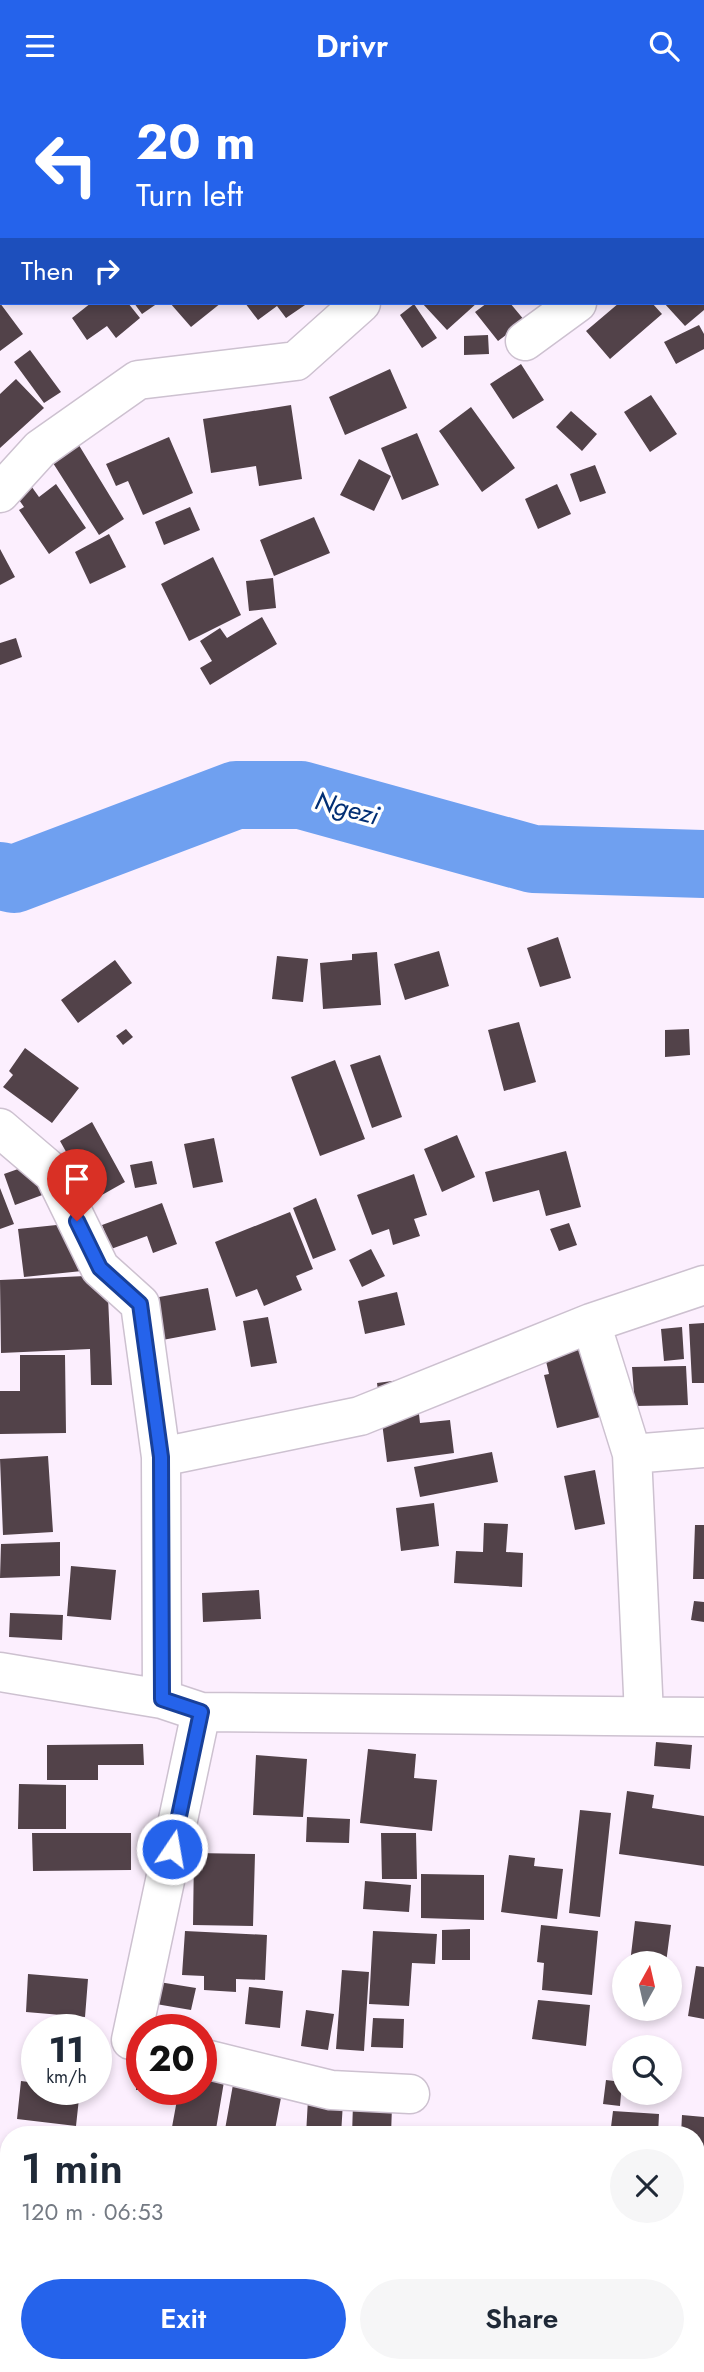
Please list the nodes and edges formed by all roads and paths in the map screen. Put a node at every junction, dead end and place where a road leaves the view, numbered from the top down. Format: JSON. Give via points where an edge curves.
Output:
{"nodes":[{"id":1,"x":358,"y":305,"type":"edge"},
{"id":2,"x":574,"y":305,"type":"edge"},
{"id":3,"x":526,"y":341,"type":"dead end"},
{"id":4,"x":0,"y":493,"type":"edge"},
{"id":5,"x":0,"y":1128,"type":"edge"},
{"id":6,"x":704,"y":1285,"type":"edge"},
{"id":7,"x":591,"y":1323,"type":"junction"},
{"id":8,"x":704,"y":1448,"type":"edge"},
{"id":9,"x":632,"y":1454,"type":"junction"},
{"id":10,"x":161,"y":1457,"type":"junction"},
{"id":11,"x":0,"y":1672,"type":"edge"},
{"id":12,"x":162,"y":1699,"type":"junction"},
{"id":13,"x":201,"y":1712,"type":"junction"},
{"id":14,"x":644,"y":1715,"type":"junction"},
{"id":15,"x":704,"y":1717,"type":"edge"},
{"id":16,"x":137,"y":2014,"type":"edge"},
{"id":17,"x":217,"y":2061,"type":"edge"},
{"id":18,"x":410,"y":2094,"type":"dead end"}],
"edges":[{"from":1,"to":4,"type":"street","via":[[296,361],[138,380],[40,449]]},
{"from":2,"to":3,"type":"street"},
{"from":5,"to":10,"type":"street","via":[[54,1174],[100,1268],[140,1304]]},
{"from":6,"to":7,"type":"street"},
{"from":7,"to":9,"type":"street"},
{"from":7,"to":10,"type":"street","via":[[360,1416]]},
{"from":8,"to":9,"type":"street"},
{"from":9,"to":14,"type":"street"},
{"from":10,"to":12,"type":"street"},
{"from":11,"to":12,"type":"street"},
{"from":12,"to":13,"type":"street"},
{"from":13,"to":14,"type":"street"},
{"from":13,"to":16,"type":"street"},
{"from":14,"to":15,"type":"street"},
{"from":17,"to":18,"type":"street","via":[[331,2090]]}]}
